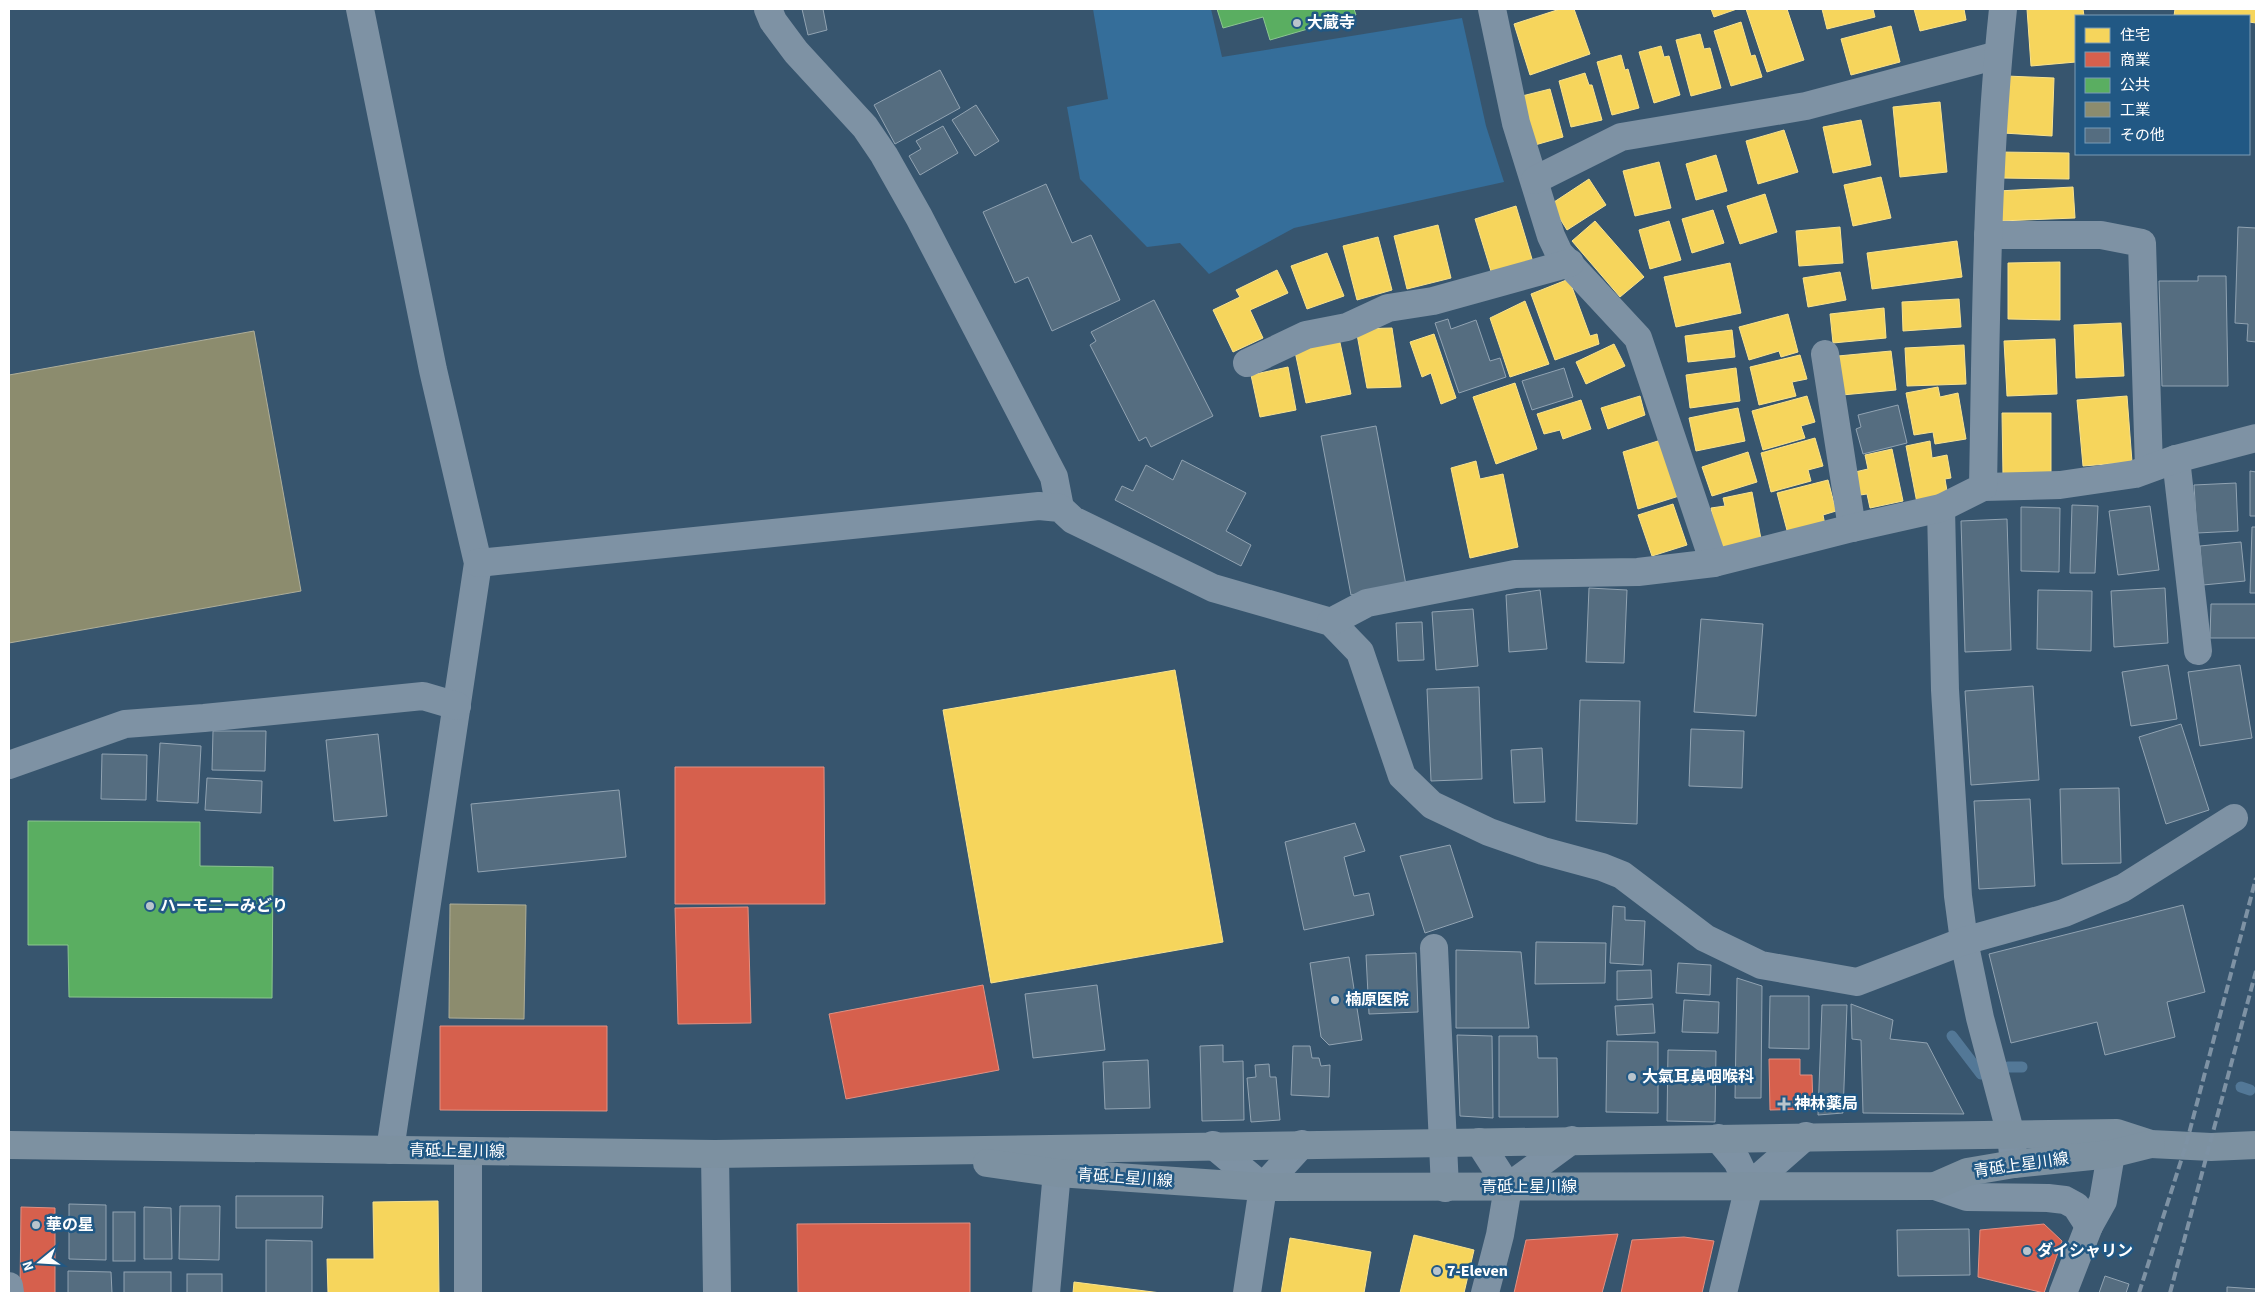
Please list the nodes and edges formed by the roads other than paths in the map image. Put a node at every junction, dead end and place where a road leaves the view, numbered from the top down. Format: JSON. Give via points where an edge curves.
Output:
{"nodes":[{"id":1,"x":360,"y":9,"type":"edge"},
{"id":2,"x":768,"y":9,"type":"edge"},
{"id":3,"x":1492,"y":9,"type":"edge"},
{"id":4,"x":2003,"y":9,"type":"edge"},
{"id":5,"x":1998,"y":55,"type":"junction"},
{"id":6,"x":1535,"y":180,"type":"junction"},
{"id":7,"x":1988,"y":235,"type":"junction"},
{"id":8,"x":1570,"y":262,"type":"junction"},
{"id":9,"x":1825,"y":354,"type":"dead end"},
{"id":10,"x":1247,"y":363,"type":"dead end"},
{"id":11,"x":2256,"y":438,"type":"edge"},
{"id":12,"x":2176,"y":459,"type":"junction"},
{"id":13,"x":2150,"y":468,"type":"junction"},
{"id":14,"x":1983,"y":487,"type":"junction"},
{"id":15,"x":1060,"y":508,"type":"junction"},
{"id":16,"x":1941,"y":508,"type":"junction"},
{"id":17,"x":1852,"y":528,"type":"junction"},
{"id":18,"x":478,"y":563,"type":"junction"},
{"id":19,"x":1714,"y":563,"type":"junction"},
{"id":20,"x":1331,"y":622,"type":"junction"},
{"id":21,"x":2198,"y":651,"type":"dead end"},
{"id":22,"x":457,"y":706,"type":"junction"},
{"id":23,"x":9,"y":765,"type":"edge"},
{"id":24,"x":2234,"y":818,"type":"dead end"},
{"id":25,"x":1964,"y":941,"type":"junction"},
{"id":26,"x":1434,"y":948,"type":"dead end"},
{"id":27,"x":2011,"y":1135,"type":"junction"},
{"id":28,"x":1806,"y":1136,"type":"junction"},
{"id":29,"x":1718,"y":1138,"type":"junction"},
{"id":30,"x":1572,"y":1140,"type":"junction"},
{"id":31,"x":1443,"y":1142,"type":"junction"},
{"id":32,"x":1479,"y":1142,"type":"junction"},
{"id":33,"x":1302,"y":1144,"type":"junction"},
{"id":34,"x":2151,"y":1144,"type":"junction"},
{"id":35,"x":9,"y":1145,"type":"edge"},
{"id":36,"x":1213,"y":1145,"type":"junction"},
{"id":37,"x":2256,"y":1145,"type":"edge"},
{"id":38,"x":390,"y":1150,"type":"junction"},
{"id":39,"x":468,"y":1151,"type":"junction"},
{"id":40,"x":715,"y":1154,"type":"junction"},
{"id":41,"x":2111,"y":1154,"type":"junction"},
{"id":42,"x":1058,"y":1161,"type":"junction"},
{"id":43,"x":2014,"y":1164,"type":"junction"},
{"id":44,"x":1750,"y":1186,"type":"junction"},
{"id":45,"x":1935,"y":1186,"type":"junction"},
{"id":46,"x":1263,"y":1187,"type":"junction"},
{"id":47,"x":1508,"y":1187,"type":"junction"},
{"id":48,"x":1445,"y":1188,"type":"junction"},
{"id":49,"x":2089,"y":1226,"type":"junction"},
{"id":50,"x":9,"y":1286,"type":"edge"},
{"id":51,"x":10,"y":1293,"type":"edge"},
{"id":52,"x":468,"y":1293,"type":"edge"},
{"id":53,"x":716,"y":1293,"type":"edge"},
{"id":54,"x":1046,"y":1293,"type":"edge"},
{"id":55,"x":1247,"y":1293,"type":"edge"},
{"id":56,"x":1486,"y":1293,"type":"edge"},
{"id":57,"x":1723,"y":1293,"type":"edge"},
{"id":58,"x":2063,"y":1293,"type":"edge"}],
"edges":[{"from":1,"to":18,"type":"street","via":[[432,370]]},
{"from":2,"to":15,"type":"street","via":[[796,52],[865,127],[884,155],[1054,477]]},
{"from":3,"to":6,"type":"street","via":[[1516,123]]},
{"from":4,"to":5,"type":"street"},
{"from":5,"to":6,"type":"street","via":[[1806,106],[1621,137]]},
{"from":5,"to":7,"type":"street"},
{"from":6,"to":8,"type":"street","via":[[1551,236],[1559,253]]},
{"from":7,"to":13,"type":"street","via":[[2101,235],[2142,243]]},
{"from":7,"to":14,"type":"street"},
{"from":8,"to":10,"type":"street","via":[[1433,301],[1388,308],[1347,327],[1306,335]]},
{"from":8,"to":19,"type":"street","via":[[1638,338]]},
{"from":9,"to":17,"type":"street"},
{"from":11,"to":12,"type":"street"},
{"from":12,"to":13,"type":"street"},
{"from":12,"to":21,"type":"street"},
{"from":13,"to":14,"type":"street","via":[[2135,474],[2060,485]]},
{"from":14,"to":16,"type":"street"},
{"from":15,"to":18,"type":"street","via":[[1039,506]]},
{"from":15,"to":20,"type":"street","via":[[1073,520],[1213,588]]},
{"from":16,"to":17,"type":"street"},
{"from":16,"to":25,"type":"street","via":[[1945,690],[1958,896]]},
{"from":17,"to":19,"type":"street"},
{"from":18,"to":22,"type":"street"},
{"from":19,"to":20,"type":"street","via":[[1638,572],[1515,574],[1367,603]]},
{"from":20,"to":25,"type":"street","via":[[1360,652],[1402,776],[1432,805],[1489,832],[1622,875],[1705,938],[1761,965],[1857,982]]},
{"from":22,"to":23,"type":"street","via":[[423,696],[125,724]]},
{"from":22,"to":38,"type":"street"},
{"from":24,"to":25,"type":"street","via":[[2123,888],[2064,913]]},
{"from":25,"to":27,"type":"street"},
{"from":26,"to":31,"type":"street"},
{"from":27,"to":28,"type":"main road","name":"青砥上星川線"},
{"from":27,"to":34,"type":"main road","name":"青砥上星川線","via":[[2117,1133]]},
{"from":27,"to":43,"type":"street"},
{"from":28,"to":29,"type":"main road","name":"青砥上星川線"},
{"from":28,"to":44,"type":"street"},
{"from":29,"to":30,"type":"main road","name":"青砥上星川線"},
{"from":29,"to":44,"type":"street","via":[[1737,1161]]},
{"from":30,"to":32,"type":"main road","name":"青砥上星川線"},
{"from":30,"to":47,"type":"street"},
{"from":31,"to":32,"type":"main road","name":"青砥上星川線"},
{"from":31,"to":33,"type":"main road","name":"青砥上星川線"},
{"from":31,"to":48,"type":"street"},
{"from":32,"to":47,"type":"street"},
{"from":33,"to":36,"type":"main road","name":"青砥上星川線"},
{"from":33,"to":46,"type":"street"},
{"from":34,"to":37,"type":"main road","name":"青砥上星川線"},
{"from":34,"to":41,"type":"main road","name":"青砥上星川線"},
{"from":35,"to":38,"type":"main road","name":"青砥上星川線"},
{"from":36,"to":42,"type":"main road","name":"青砥上星川線"},
{"from":36,"to":46,"type":"street"},
{"from":38,"to":39,"type":"main road","name":"青砥上星川線"},
{"from":39,"to":40,"type":"main road","name":"青砥上星川線"},
{"from":39,"to":52,"type":"street"},
{"from":40,"to":42,"type":"main road","name":"青砥上星川線","via":[[904,1151]]},
{"from":40,"to":53,"type":"street"},
{"from":41,"to":43,"type":"main road","name":"青砥上星川線"},
{"from":41,"to":49,"type":"street","via":[[2103,1201]]},
{"from":42,"to":46,"type":"main road","name":"青砥上星川線"},
{"from":42,"to":54,"type":"street"},
{"from":43,"to":45,"type":"main road","name":"青砥上星川線","via":[[1967,1172]]},
{"from":44,"to":45,"type":"main road","name":"青砥上星川線"},
{"from":44,"to":47,"type":"main road","name":"青砥上星川線"},
{"from":44,"to":57,"type":"street"},
{"from":45,"to":49,"type":"street","via":[[1967,1197],[2065,1200],[2076,1206]]},
{"from":46,"to":48,"type":"main road","name":"青砥上星川線"},
{"from":46,"to":55,"type":"street"},
{"from":47,"to":48,"type":"main road","name":"青砥上星川線"},
{"from":47,"to":56,"type":"street"},
{"from":49,"to":58,"type":"street"},
{"from":50,"to":51,"type":"street"}]}
